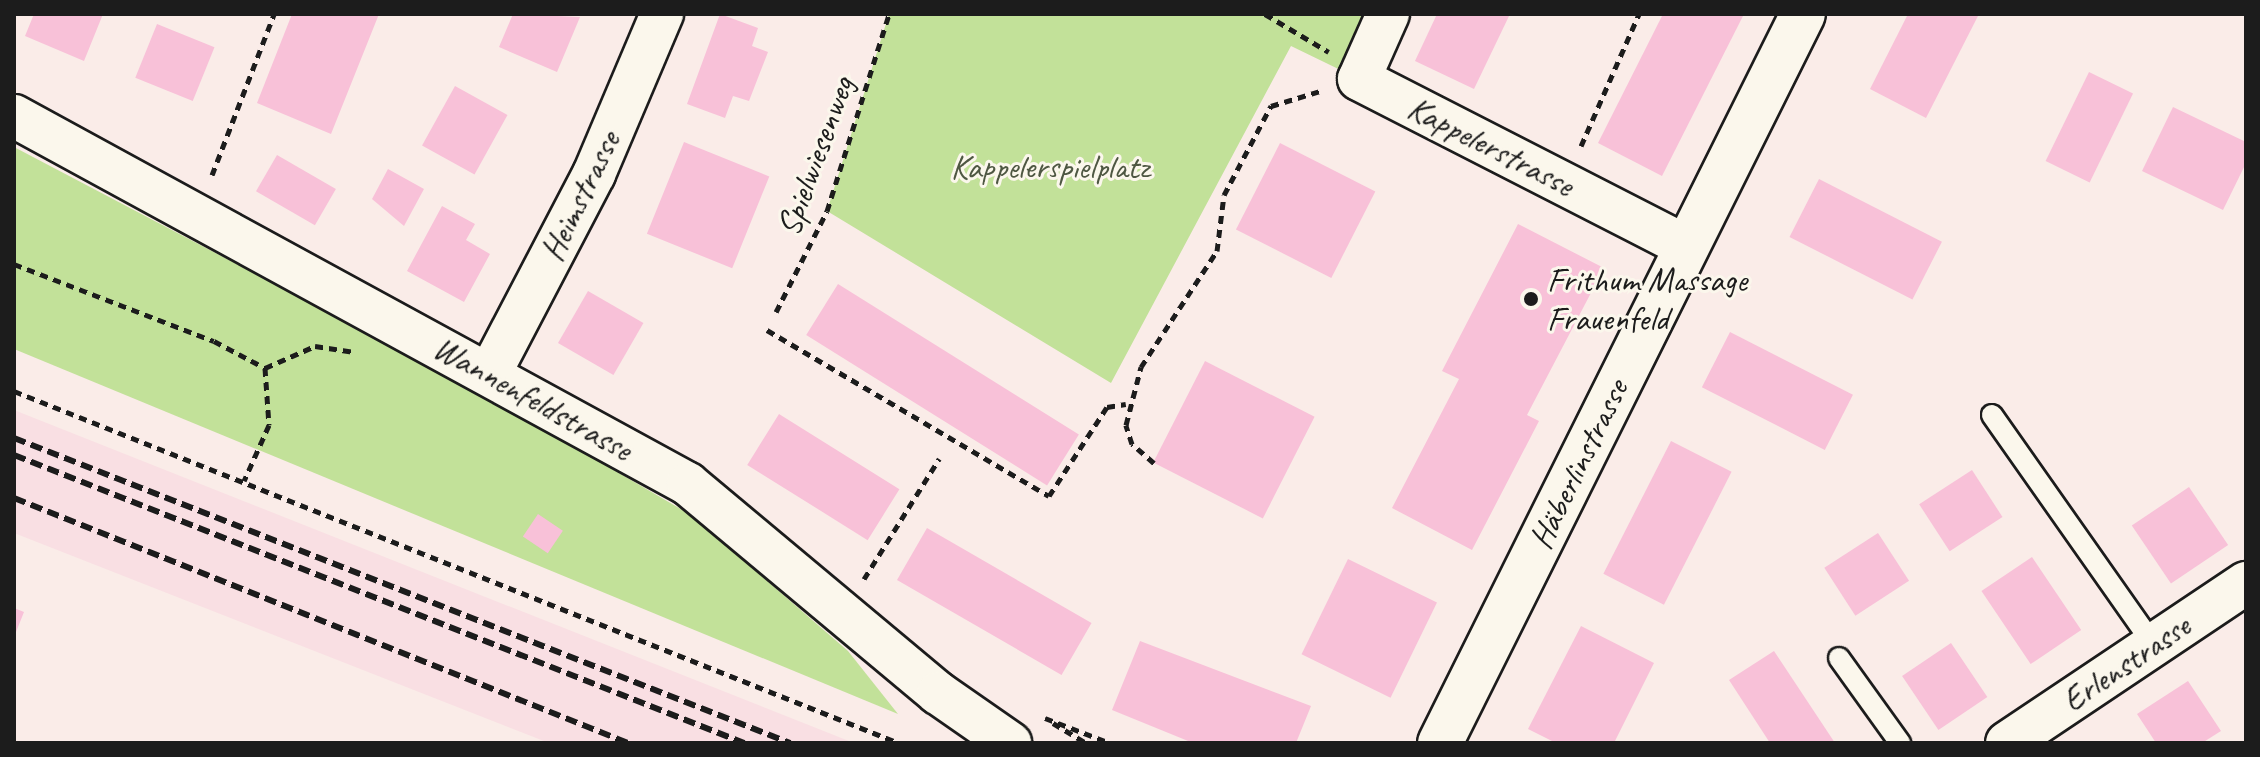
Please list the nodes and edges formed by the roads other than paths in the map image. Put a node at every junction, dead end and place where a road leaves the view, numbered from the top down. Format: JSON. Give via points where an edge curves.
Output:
{"nodes":[{"id":1,"x":662,"y":14,"type":"edge"},
{"id":2,"x":1388,"y":14,"type":"edge"},
{"id":3,"x":1803,"y":14,"type":"edge"},
{"id":4,"x":14,"y":116,"type":"edge"},
{"id":5,"x":1686,"y":246,"type":"junction"},
{"id":6,"x":490,"y":373,"type":"junction"},
{"id":7,"x":1992,"y":415,"type":"dead end"},
{"id":8,"x":2246,"y":583,"type":"edge"},
{"id":9,"x":2153,"y":644,"type":"junction"},
{"id":10,"x":1839,"y":658,"type":"dead end"},
{"id":11,"x":1444,"y":742,"type":"edge"},
{"id":12,"x":1010,"y":743,"type":"edge"},
{"id":13,"x":1900,"y":743,"type":"edge"},
{"id":14,"x":2007,"y":743,"type":"edge"}],
"edges":[{"from":1,"to":6,"type":"street","name":"Heimstrasse","via":[[594,174]]},
{"from":2,"to":5,"type":"street","name":"Kappelerstrasse","via":[[1359,79]]},
{"from":3,"to":5,"type":"street","name":"Häberlinstrasse"},
{"from":4,"to":6,"type":"street","name":"Wannenfeldstrasse"},
{"from":5,"to":11,"type":"street","name":"Häberlinstrasse"},
{"from":6,"to":12,"type":"street","name":"Wannenfeldstrasse","via":[[688,484],[938,693]]},
{"from":7,"to":9,"type":"lane"},
{"from":8,"to":9,"type":"street","name":"Erlenstrasse"},
{"from":9,"to":14,"type":"street","name":"Erlenstrasse"},
{"from":10,"to":13,"type":"lane"}]}
